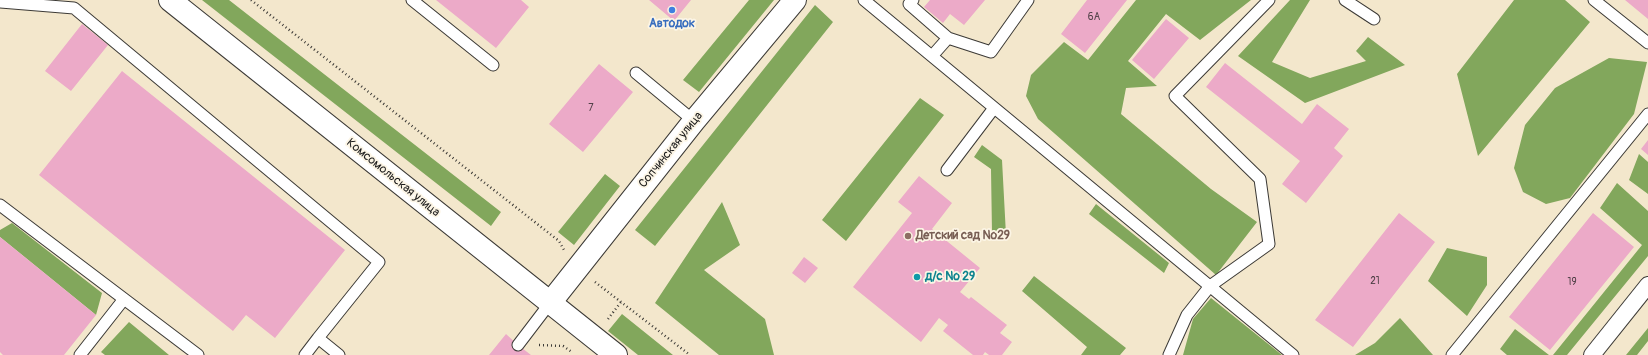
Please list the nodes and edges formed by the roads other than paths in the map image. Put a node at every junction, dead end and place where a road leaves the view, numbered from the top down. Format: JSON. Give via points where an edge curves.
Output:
{"nodes":[{"id":1,"x":170,"y":0,"type":"edge"},
{"id":2,"x":412,"y":0,"type":"edge"},
{"id":3,"x":794,"y":0,"type":"edge"},
{"id":4,"x":864,"y":0,"type":"edge"},
{"id":5,"x":913,"y":0,"type":"edge"},
{"id":6,"x":1028,"y":0,"type":"edge"},
{"id":7,"x":1269,"y":0,"type":"edge"},
{"id":8,"x":1345,"y":0,"type":"edge"},
{"id":9,"x":1594,"y":0,"type":"edge"},
{"id":10,"x":0,"y":2,"type":"edge"},
{"id":11,"x":1374,"y":19,"type":"dead end"},
{"id":12,"x":948,"y":38,"type":"junction"},
{"id":13,"x":1648,"y":43,"type":"edge"},
{"id":14,"x":932,"y":56,"type":"junction"},
{"id":15,"x":494,"y":65,"type":"dead end"},
{"id":16,"x":636,"y":73,"type":"dead end"},
{"id":17,"x":994,"y":108,"type":"junction"},
{"id":18,"x":1648,"y":114,"type":"edge"},
{"id":19,"x":694,"y":121,"type":"junction"},
{"id":20,"x":947,"y":170,"type":"dead end"},
{"id":21,"x":0,"y":205,"type":"edge"},
{"id":22,"x":1648,"y":285,"type":"edge"},
{"id":23,"x":1210,"y":286,"type":"junction"},
{"id":24,"x":124,"y":298,"type":"junction"},
{"id":25,"x":550,"y":303,"type":"junction"},
{"id":26,"x":318,"y":338,"type":"junction"},
{"id":27,"x":518,"y":345,"type":"road end"},
{"id":28,"x":80,"y":355,"type":"edge"},
{"id":29,"x":198,"y":355,"type":"edge"},
{"id":30,"x":305,"y":355,"type":"edge"},
{"id":31,"x":339,"y":355,"type":"edge"},
{"id":32,"x":616,"y":355,"type":"edge"},
{"id":33,"x":1169,"y":355,"type":"edge"},
{"id":34,"x":1293,"y":355,"type":"edge"},
{"id":35,"x":1452,"y":355,"type":"edge"},
{"id":36,"x":1592,"y":355,"type":"edge"}],
"edges":[{"from":1,"to":25,"type":"main road","name":"Комсомольская улица"},
{"from":2,"to":15,"type":"lane"},
{"from":3,"to":19,"type":"main road","name":"Сопчинская улица"},
{"from":4,"to":14,"type":"lane"},
{"from":5,"to":12,"type":"lane","via":[[909,4]]},
{"from":6,"to":12,"type":"lane","via":[[991,52]]},
{"from":7,"to":23,"type":"lane","via":[[1175,96],[1260,179],[1269,244]]},
{"from":8,"to":11,"type":"lane"},
{"from":9,"to":13,"type":"lane"},
{"from":10,"to":26,"type":"lane","via":[[74,8],[379,262]]},
{"from":12,"to":14,"type":"lane"},
{"from":14,"to":17,"type":"lane"},
{"from":16,"to":19,"type":"lane"},
{"from":17,"to":20,"type":"lane"},
{"from":17,"to":23,"type":"lane"},
{"from":18,"to":35,"type":"lane"},
{"from":19,"to":25,"type":"main road","name":"Сопчинская улица"},
{"from":21,"to":24,"type":"lane"},
{"from":22,"to":36,"type":"street"},
{"from":23,"to":33,"type":"lane","via":[[1187,315]]},
{"from":23,"to":34,"type":"lane"},
{"from":24,"to":28,"type":"lane"},
{"from":24,"to":29,"type":"lane"},
{"from":25,"to":27,"type":"lane"},
{"from":25,"to":32,"type":"main road","name":"Комсомольская улица"},
{"from":26,"to":30,"type":"lane"},
{"from":26,"to":31,"type":"lane"}]}
